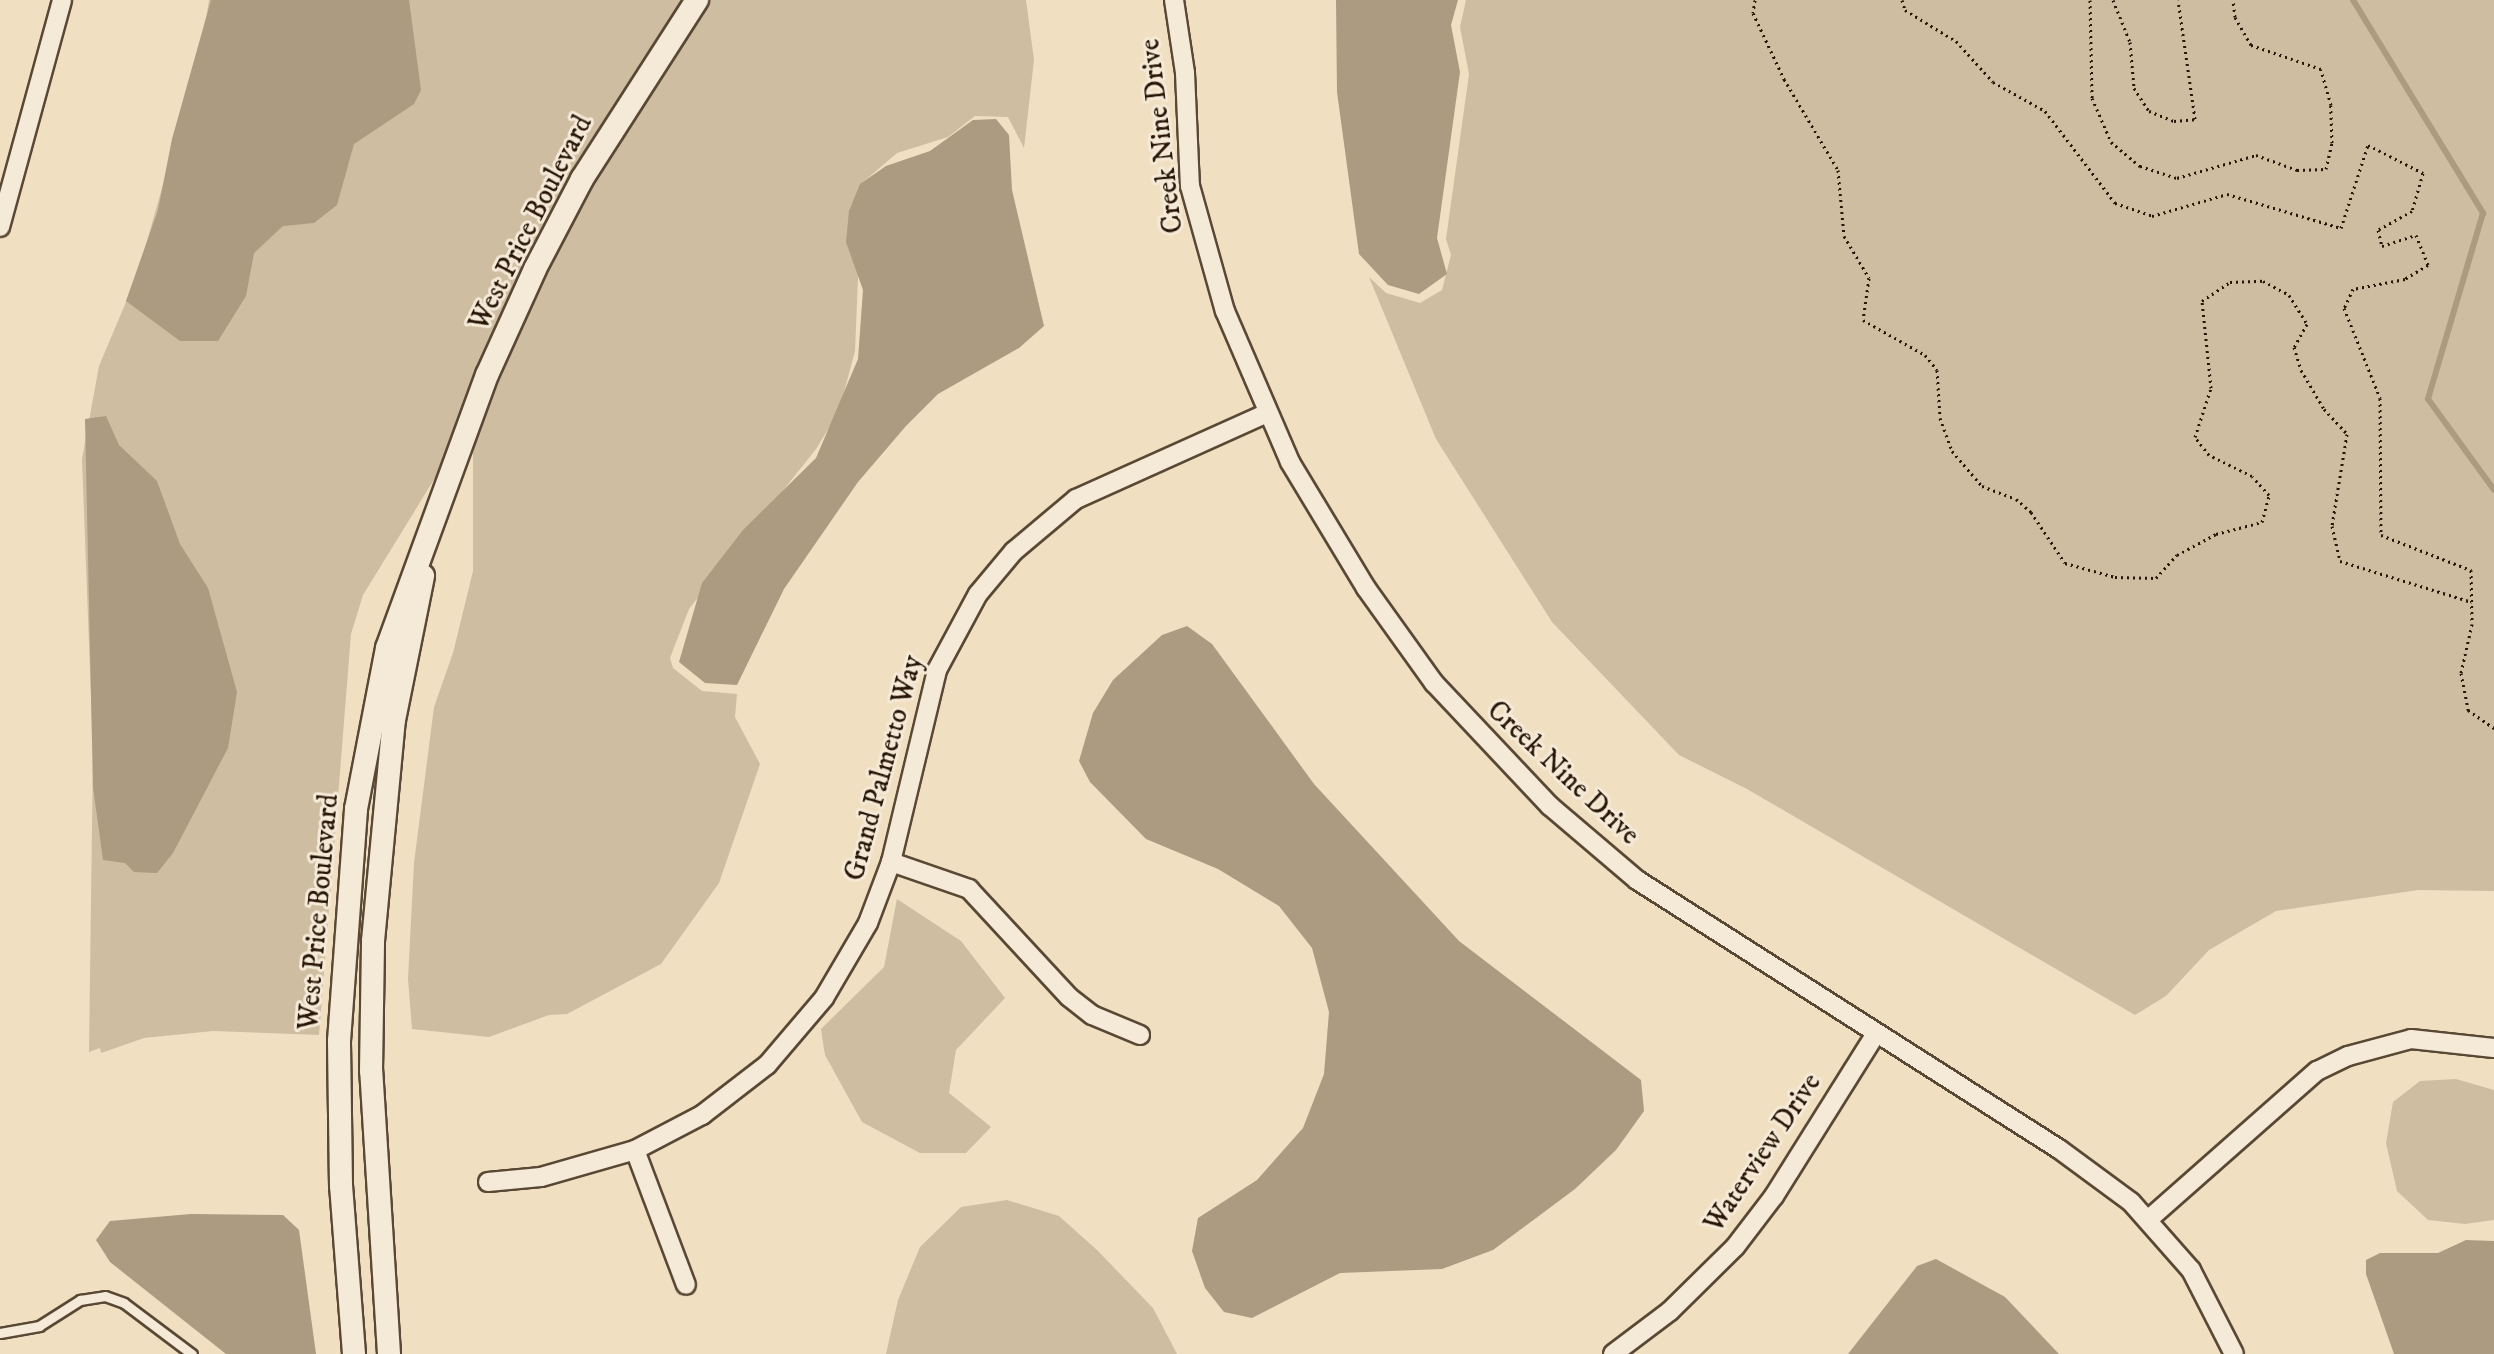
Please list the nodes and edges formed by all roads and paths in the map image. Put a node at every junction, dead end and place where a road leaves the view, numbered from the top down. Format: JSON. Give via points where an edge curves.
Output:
{"nodes":[{"id":1,"x":62,"y":0,"type":"edge"},
{"id":2,"x":697,"y":0,"type":"edge"},
{"id":3,"x":1174,"y":0,"type":"edge"},
{"id":4,"x":1755,"y":0,"type":"edge"},
{"id":5,"x":1902,"y":0,"type":"edge"},
{"id":6,"x":2090,"y":0,"type":"edge"},
{"id":7,"x":2113,"y":0,"type":"edge"},
{"id":8,"x":2178,"y":0,"type":"edge"},
{"id":9,"x":2233,"y":0,"type":"edge"},
{"id":10,"x":7,"y":183,"type":"edge"},
{"id":11,"x":0,"y":227,"type":"edge"},
{"id":12,"x":1267,"y":413,"type":"junction"},
{"id":13,"x":445,"y":487,"type":"junction"},
{"id":14,"x":2472,"y":602,"type":"junction"},
{"id":15,"x":2494,"y":728,"type":"edge"},
{"id":16,"x":891,"y":862,"type":"junction"},
{"id":17,"x":1140,"y":1035,"type":"dead end"},
{"id":18,"x":1875,"y":1035,"type":"junction"},
{"id":19,"x":2494,"y":1048,"type":"edge"},
{"id":20,"x":635,"y":1150,"type":"junction"},
{"id":21,"x":488,"y":1182,"type":"dead end"},
{"id":22,"x":2149,"y":1219,"type":"junction"},
{"id":23,"x":686,"y":1285,"type":"dead end"},
{"id":24,"x":0,"y":1333,"type":"edge"},
{"id":25,"x":192,"y":1354,"type":"edge"},
{"id":26,"x":354,"y":1354,"type":"edge"},
{"id":27,"x":389,"y":1354,"type":"edge"},
{"id":28,"x":1613,"y":1354,"type":"edge"},
{"id":29,"x":2234,"y":1354,"type":"edge"}],
"edges":[{"from":1,"to":10,"type":"street"},
{"from":2,"to":13,"type":"street","name":"West Price Boulevard","via":[[634,93],[542,256],[487,375]]},
{"from":3,"to":12,"type":"street","name":"Creek Nine Drive","via":[[1198,227]]},
{"from":4,"to":14,"type":"path","via":[[1753,13],[1784,79],[1838,170],[1844,236],[1869,278],[1863,320],[1925,355],[1937,370],[1940,418],[1952,451],[1982,486],[2016,499],[2031,512],[2065,563],[2115,577],[2156,578],[2177,555],[2216,534],[2262,522],[2269,495],[2252,476],[2209,455],[2195,437],[2211,388],[2202,301],[2230,282],[2263,281],[2289,295],[2307,324],[2294,347],[2301,370],[2324,409],[2347,434],[2332,526],[2340,561]]},
{"from":5,"to":14,"type":"path","via":[[1905,10],[1956,41],[1993,82],[2045,111],[2115,203],[2152,216],[2227,194],[2341,228],[2368,145],[2423,173],[2412,211],[2378,230],[2382,246],[2416,235],[2428,265],[2405,279],[2353,289],[2344,308],[2380,398],[2381,535],[2471,570]]},
{"from":6,"to":9,"type":"path","via":[[2092,98],[2111,142],[2140,166],[2177,178],[2256,155],[2297,170],[2326,169],[2331,105],[2321,69],[2251,45],[2235,17]]},
{"from":7,"to":8,"type":"path","via":[[2130,42],[2134,88],[2149,111],[2174,121],[2195,119]]},
{"from":10,"to":11,"type":"street"},
{"from":12,"to":16,"type":"street","name":"Grand Palmetto Way","via":[[1076,499],[1001,565],[966,611],[937,670]]},
{"from":12,"to":18,"type":"street","name":"Creek Nine Drive","via":[[1366,588],[1434,683],[1509,766],[1637,880]]},
{"from":13,"to":26,"type":"street","name":"West Price Boulevard","via":[[402,597],[374,700],[349,877],[338,1107]]},
{"from":13,"to":27,"type":"street","name":"West Price Boulevard","via":[[394,720],[374,925],[371,1071]]},
{"from":14,"to":15,"type":"path","via":[[2461,673],[2468,710]]},
{"from":16,"to":17,"type":"street","via":[[969,889],[1069,997],[1092,1015]]},
{"from":16,"to":20,"type":"street","name":"Grand Palmetto Way","via":[[848,962],[796,1033],[737,1091]]},
{"from":18,"to":22,"type":"street","name":"Creek Nine Drive","via":[[2059,1149]]},
{"from":18,"to":28,"type":"street","name":"Waterview Drive","via":[[1774,1196],[1735,1247],[1670,1311]]},
{"from":19,"to":22,"type":"street","via":[[2411,1039],[2348,1056],[2317,1071]]},
{"from":20,"to":21,"type":"street","name":"Grand Palmetto Way","via":[[541,1177]]},
{"from":20,"to":23,"type":"street"},
{"from":22,"to":29,"type":"street","name":"Creek Nine Drive","via":[[2191,1270]]},
{"from":24,"to":25,"type":"lane","via":[[39,1326],[80,1300],[105,1296],[124,1303]]}]}
